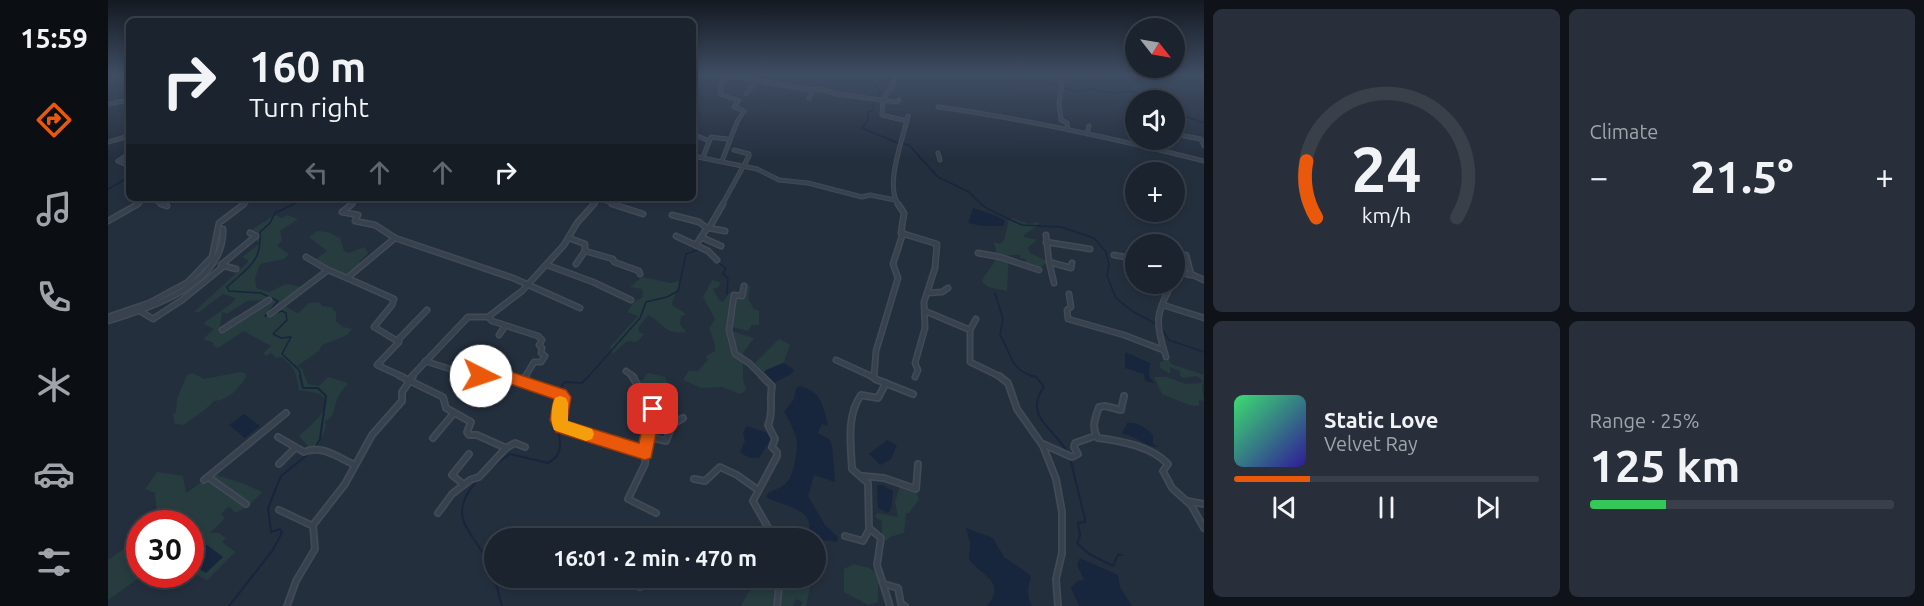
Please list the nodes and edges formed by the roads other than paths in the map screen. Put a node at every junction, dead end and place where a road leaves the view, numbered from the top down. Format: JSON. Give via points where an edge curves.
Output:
{"nodes":[{"id":1,"x":738,"y":103,"type":"edge"},
{"id":2,"x":883,"y":103,"type":"edge"},
{"id":3,"x":1059,"y":103,"type":"edge"},
{"id":4,"x":938,"y":107,"type":"dead end"},
{"id":5,"x":908,"y":116,"type":"dead end"},
{"id":6,"x":907,"y":121,"type":"junction"},
{"id":7,"x":1089,"y":126,"type":"dead end"},
{"id":8,"x":1068,"y":130,"type":"junction"},
{"id":9,"x":1087,"y":134,"type":"junction"},
{"id":10,"x":696,"y":135,"type":"edge"},
{"id":11,"x":1185,"y":136,"type":"edge"},
{"id":12,"x":126,"y":137,"type":"edge"},
{"id":13,"x":727,"y":139,"type":"dead end"},
{"id":14,"x":710,"y":141,"type":"junction"},
{"id":15,"x":108,"y":142,"type":"edge"},
{"id":16,"x":1203,"y":143,"type":"edge"},
{"id":17,"x":734,"y":150,"type":"dead end"},
{"id":18,"x":938,"y":153,"type":"dead end"},
{"id":19,"x":696,"y":156,"type":"edge"},
{"id":20,"x":124,"y":157,"type":"dead end"},
{"id":21,"x":703,"y":157,"type":"junction"},
{"id":22,"x":940,"y":160,"type":"dead end"},
{"id":23,"x":722,"y":161,"type":"junction"},
{"id":24,"x":1204,"y":161,"type":"edge"},
{"id":25,"x":126,"y":164,"type":"edge"},
{"id":26,"x":744,"y":166,"type":"junction"},
{"id":27,"x":895,"y":200,"type":"junction"},
{"id":28,"x":142,"y":201,"type":"edge"},
{"id":29,"x":154,"y":201,"type":"edge"},
{"id":30,"x":248,"y":201,"type":"edge"},
{"id":31,"x":355,"y":201,"type":"edge"},
{"id":32,"x":596,"y":201,"type":"edge"},
{"id":33,"x":606,"y":201,"type":"edge"},
{"id":34,"x":167,"y":206,"type":"dead end"},
{"id":35,"x":643,"y":214,"type":"dead end"},
{"id":36,"x":672,"y":215,"type":"dead end"},
{"id":37,"x":108,"y":221,"type":"edge"},
{"id":38,"x":708,"y":228,"type":"junction"},
{"id":39,"x":223,"y":229,"type":"dead end"},
{"id":40,"x":724,"y":231,"type":"dead end"},
{"id":41,"x":250,"y":233,"type":"dead end"},
{"id":42,"x":903,"y":233,"type":"junction"},
{"id":43,"x":1046,"y":235,"type":"dead end"},
{"id":44,"x":676,"y":236,"type":"dead end"},
{"id":45,"x":701,"y":237,"type":"junction"},
{"id":46,"x":395,"y":238,"type":"junction"},
{"id":47,"x":569,"y":238,"type":"junction"},
{"id":48,"x":1046,"y":242,"type":"junction"},
{"id":49,"x":696,"y":245,"type":"junction"},
{"id":50,"x":721,"y":246,"type":"dead end"},
{"id":51,"x":1090,"y":249,"type":"dead end"},
{"id":52,"x":585,"y":251,"type":"junction"},
{"id":53,"x":978,"y":253,"type":"dead end"},
{"id":54,"x":1114,"y":255,"type":"dead end"},
{"id":55,"x":1186,"y":255,"type":"dead end"},
{"id":56,"x":306,"y":257,"type":"dead end"},
{"id":57,"x":1125,"y":257,"type":"edge"},
{"id":58,"x":717,"y":260,"type":"dead end"},
{"id":59,"x":1049,"y":262,"type":"junction"},
{"id":60,"x":1072,"y":263,"type":"dead end"},
{"id":61,"x":576,"y":264,"type":"dead end"},
{"id":62,"x":547,"y":265,"type":"junction"},
{"id":63,"x":224,"y":266,"type":"junction"},
{"id":64,"x":236,"y":269,"type":"dead end"},
{"id":65,"x":328,"y":270,"type":"junction"},
{"id":66,"x":1038,"y":270,"type":"dead end"},
{"id":67,"x":1185,"y":273,"type":"edge"},
{"id":68,"x":640,"y":274,"type":"dead end"},
{"id":69,"x":1192,"y":275,"type":"junction"},
{"id":70,"x":347,"y":278,"type":"junction"},
{"id":71,"x":1204,"y":280,"type":"edge"},
{"id":72,"x":1054,"y":283,"type":"dead end"},
{"id":73,"x":528,"y":285,"type":"junction"},
{"id":74,"x":744,"y":286,"type":"dead end"},
{"id":75,"x":948,"y":288,"type":"dead end"},
{"id":76,"x":927,"y":293,"type":"junction"},
{"id":77,"x":1069,"y":294,"type":"dead end"},
{"id":78,"x":1166,"y":294,"type":"edge"},
{"id":79,"x":269,"y":300,"type":"dead end"},
{"id":80,"x":631,"y":300,"type":"dead end"},
{"id":81,"x":1163,"y":306,"type":"junction"},
{"id":82,"x":580,"y":308,"type":"dead end"},
{"id":83,"x":139,"y":310,"type":"junction"},
{"id":84,"x":428,"y":310,"type":"dead end"},
{"id":85,"x":926,"y":311,"type":"junction"},
{"id":86,"x":270,"y":314,"type":"dead end"},
{"id":87,"x":488,"y":317,"type":"junction"},
{"id":88,"x":1204,"y":318,"type":"edge"},
{"id":89,"x":108,"y":319,"type":"edge"},
{"id":90,"x":976,"y":319,"type":"dead end"},
{"id":91,"x":505,"y":326,"type":"junction"},
{"id":92,"x":222,"y":330,"type":"dead end"},
{"id":93,"x":970,"y":330,"type":"junction"},
{"id":94,"x":500,"y":335,"type":"dead end"},
{"id":95,"x":397,"y":341,"type":"junction"},
{"id":96,"x":1163,"y":350,"type":"junction"},
{"id":97,"x":1166,"y":357,"type":"dead end"},
{"id":98,"x":836,"y":360,"type":"dead end"},
{"id":99,"x":425,"y":361,"type":"junction"},
{"id":100,"x":626,"y":371,"type":"dead end"},
{"id":101,"x":873,"y":377,"type":"junction"},
{"id":102,"x":915,"y":377,"type":"dead end"},
{"id":103,"x":408,"y":381,"type":"junction"},
{"id":104,"x":522,"y":382,"type":"junction"},
{"id":105,"x":886,"y":383,"type":"junction"},
{"id":106,"x":913,"y":394,"type":"dead end"},
{"id":107,"x":1124,"y":396,"type":"dead end"},
{"id":108,"x":286,"y":413,"type":"dead end"},
{"id":109,"x":454,"y":413,"type":"junction"},
{"id":110,"x":683,"y":418,"type":"dead end"},
{"id":111,"x":1095,"y":436,"type":"junction"},
{"id":112,"x":278,"y":437,"type":"dead end"},
{"id":113,"x":649,"y":437,"type":"junction"},
{"id":114,"x":433,"y":438,"type":"dead end"},
{"id":115,"x":1042,"y":444,"type":"junction"},
{"id":116,"x":296,"y":447,"type":"junction"},
{"id":117,"x":525,"y":447,"type":"dead end"},
{"id":118,"x":506,"y":448,"type":"junction"},
{"id":119,"x":645,"y":453,"type":"junction"},
{"id":120,"x":469,"y":454,"type":"dead end"},
{"id":121,"x":279,"y":464,"type":"dead end"},
{"id":122,"x":918,"y":464,"type":"dead end"},
{"id":123,"x":355,"y":465,"type":"junction"},
{"id":124,"x":863,"y":476,"type":"junction"},
{"id":125,"x":694,"y":479,"type":"dead end"},
{"id":126,"x":463,"y":484,"type":"junction"},
{"id":127,"x":758,"y":490,"type":"junction"},
{"id":128,"x":1185,"y":500,"type":"junction"},
{"id":129,"x":246,"y":504,"type":"dead end"},
{"id":130,"x":1204,"y":504,"type":"edge"},
{"id":131,"x":279,"y":510,"type":"dead end"},
{"id":132,"x":438,"y":513,"type":"dead end"},
{"id":133,"x":656,"y":513,"type":"dead end"},
{"id":134,"x":313,"y":526,"type":"junction"},
{"id":135,"x":768,"y":528,"type":"edge"},
{"id":136,"x":1204,"y":528,"type":"edge"},
{"id":137,"x":869,"y":530,"type":"junction"},
{"id":138,"x":845,"y":536,"type":"dead end"},
{"id":139,"x":883,"y":584,"type":"junction"},
{"id":140,"x":779,"y":588,"type":"edge"},
{"id":141,"x":287,"y":606,"type":"edge"},
{"id":142,"x":777,"y":606,"type":"edge"},
{"id":143,"x":890,"y":606,"type":"edge"},
{"id":144,"x":905,"y":606,"type":"edge"},
{"id":145,"x":1058,"y":606,"type":"edge"}],
"edges":[{"from":1,"to":23,"type":"street","via":[[734,107],[744,113]]},
{"from":2,"to":6,"type":"street","via":[[882,116]]},
{"from":3,"to":8,"type":"street","via":[[1061,119]]},
{"from":4,"to":8,"type":"street"},
{"from":5,"to":6,"type":"street"},
{"from":6,"to":27,"type":"street","via":[[895,167]]},
{"from":7,"to":9,"type":"street"},
{"from":8,"to":9,"type":"street"},
{"from":9,"to":24,"type":"street"},
{"from":10,"to":14,"type":"street"},
{"from":11,"to":16,"type":"street","via":[[1201,139]]},
{"from":12,"to":15,"type":"street"},
{"from":13,"to":14,"type":"street","via":[[713,136]]},
{"from":14,"to":21,"type":"street"},
{"from":17,"to":26,"type":"street","via":[[749,154]]},
{"from":18,"to":22,"type":"street"},
{"from":19,"to":21,"type":"street"},
{"from":20,"to":25,"type":"street","via":[[118,160]]},
{"from":21,"to":23,"type":"street"},
{"from":23,"to":26,"type":"street"},
{"from":26,"to":27,"type":"street","via":[[779,180]]},
{"from":26,"to":38,"type":"street"},
{"from":27,"to":42,"type":"street","via":[[904,213]]},
{"from":28,"to":37,"type":"street"},
{"from":29,"to":34,"type":"street"},
{"from":30,"to":89,"type":"street","via":[[219,223],[216,249],[194,278]]},
{"from":31,"to":46,"type":"street","via":[[342,213],[357,215],[355,221],[375,225]]},
{"from":32,"to":47,"type":"street"},
{"from":33,"to":35,"type":"street"},
{"from":36,"to":38,"type":"street"},
{"from":38,"to":40,"type":"street"},
{"from":38,"to":45,"type":"street"},
{"from":39,"to":83,"type":"street","via":[[223,246],[207,269],[182,290]]},
{"from":41,"to":63,"type":"street","via":[[256,236],[221,265]]},
{"from":42,"to":76,"type":"street","via":[[937,244]]},
{"from":42,"to":101,"type":"street","via":[[893,264],[898,278],[876,351]]},
{"from":43,"to":48,"type":"street"},
{"from":44,"to":49,"type":"street"},
{"from":45,"to":49,"type":"street"},
{"from":45,"to":50,"type":"street"},
{"from":46,"to":70,"type":"street"},
{"from":46,"to":73,"type":"street"},
{"from":47,"to":52,"type":"street","via":[[585,244]]},
{"from":47,"to":62,"type":"street"},
{"from":48,"to":51,"type":"street"},
{"from":48,"to":59,"type":"street"},
{"from":49,"to":58,"type":"street"},
{"from":52,"to":61,"type":"street"},
{"from":52,"to":68,"type":"street","via":[[613,259]]},
{"from":53,"to":66,"type":"street"},
{"from":54,"to":57,"type":"street"},
{"from":55,"to":69,"type":"street"},
{"from":56,"to":65,"type":"street"},
{"from":59,"to":60,"type":"street","via":[[1071,267]]},
{"from":59,"to":72,"type":"street"},
{"from":62,"to":73,"type":"street"},
{"from":62,"to":80,"type":"street"},
{"from":63,"to":64,"type":"street"},
{"from":63,"to":83,"type":"street","via":[[153,319]]},
{"from":65,"to":70,"type":"street"},
{"from":65,"to":86,"type":"street"},
{"from":67,"to":69,"type":"street"},
{"from":69,"to":71,"type":"street"},
{"from":70,"to":95,"type":"street","via":[[392,297],[392,305],[374,327]]},
{"from":73,"to":82,"type":"street"},
{"from":73,"to":87,"type":"street"},
{"from":74,"to":127,"type":"street","via":[[742,296],[734,295],[729,330],[735,354],[772,386],[769,399],[773,414],[768,425],[775,440],[772,447],[777,452]]},
{"from":75,"to":76,"type":"street"},
{"from":76,"to":85,"type":"street"},
{"from":77,"to":96,"type":"street","via":[[1068,319]]},
{"from":78,"to":81,"type":"street"},
{"from":79,"to":92,"type":"street"},
{"from":81,"to":88,"type":"street"},
{"from":81,"to":96,"type":"street","via":[[1157,325]]},
{"from":83,"to":89,"type":"street"},
{"from":84,"to":95,"type":"street"},
{"from":85,"to":93,"type":"street"},
{"from":85,"to":102,"type":"street"},
{"from":87,"to":91,"type":"street"},
{"from":87,"to":99,"type":"street","via":[[468,317]]},
{"from":90,"to":93,"type":"street"},
{"from":91,"to":94,"type":"street"},
{"from":91,"to":104,"type":"street","via":[[542,340],[539,345],[545,356],[541,362],[534,362]]},
{"from":93,"to":115,"type":"street","via":[[970,362],[1008,383],[1017,409]]},
{"from":95,"to":103,"type":"street","via":[[394,349],[377,363]]},
{"from":96,"to":97,"type":"street"},
{"from":98,"to":101,"type":"street"},
{"from":99,"to":103,"type":"street"},
{"from":99,"to":104,"type":"street","via":[[475,377],[496,374]]},
{"from":100,"to":113,"type":"street","via":[[636,379],[653,409]]},
{"from":101,"to":105,"type":"street"},
{"from":103,"to":109,"type":"street","via":[[440,395],[445,399],[444,406]]},
{"from":103,"to":123,"type":"street","via":[[402,401],[372,435]]},
{"from":104,"to":119,"type":"street","via":[[563,397],[558,420],[562,427]]},
{"from":105,"to":106,"type":"street"},
{"from":105,"to":124,"type":"street","via":[[878,398],[859,395],[854,405],[852,469]]},
{"from":107,"to":111,"type":"street","via":[[1121,410],[1099,408]]},
{"from":108,"to":129,"type":"street","via":[[206,478]]},
{"from":109,"to":114,"type":"street"},
{"from":109,"to":118,"type":"street","via":[[470,421],[469,435]]},
{"from":110,"to":113,"type":"street","via":[[673,424],[666,441]]},
{"from":111,"to":115,"type":"street","via":[[1075,443],[1078,454],[1072,458]]},
{"from":111,"to":128,"type":"street","via":[[1156,453],[1167,462],[1163,471],[1172,488]]},
{"from":112,"to":116,"type":"street"},
{"from":113,"to":119,"type":"street"},
{"from":115,"to":145,"type":"street","via":[[1060,498]]},
{"from":116,"to":121,"type":"street"},
{"from":116,"to":123,"type":"street","via":[[304,452],[326,451]]},
{"from":117,"to":118,"type":"street","via":[[515,443]]},
{"from":118,"to":126,"type":"street","via":[[479,477]]},
{"from":119,"to":133,"type":"street","via":[[643,470],[628,499]]},
{"from":120,"to":126,"type":"street","via":[[452,475]]},
{"from":122,"to":124,"type":"street","via":[[916,489],[884,478]]},
{"from":123,"to":134,"type":"street","via":[[336,498]]},
{"from":124,"to":137,"type":"street","via":[[870,491]]},
{"from":125,"to":127,"type":"street","via":[[705,480],[720,467]]},
{"from":126,"to":132,"type":"street"},
{"from":127,"to":135,"type":"street","via":[[753,504]]},
{"from":128,"to":130,"type":"street"},
{"from":128,"to":136,"type":"street"},
{"from":131,"to":134,"type":"street"},
{"from":134,"to":141,"type":"street","via":[[315,549]]},
{"from":137,"to":138,"type":"street","via":[[863,541]]},
{"from":137,"to":139,"type":"street","via":[[881,538],[878,565]]},
{"from":139,"to":143,"type":"street"},
{"from":139,"to":144,"type":"street","via":[[898,588]]},
{"from":140,"to":142,"type":"street"}]}
